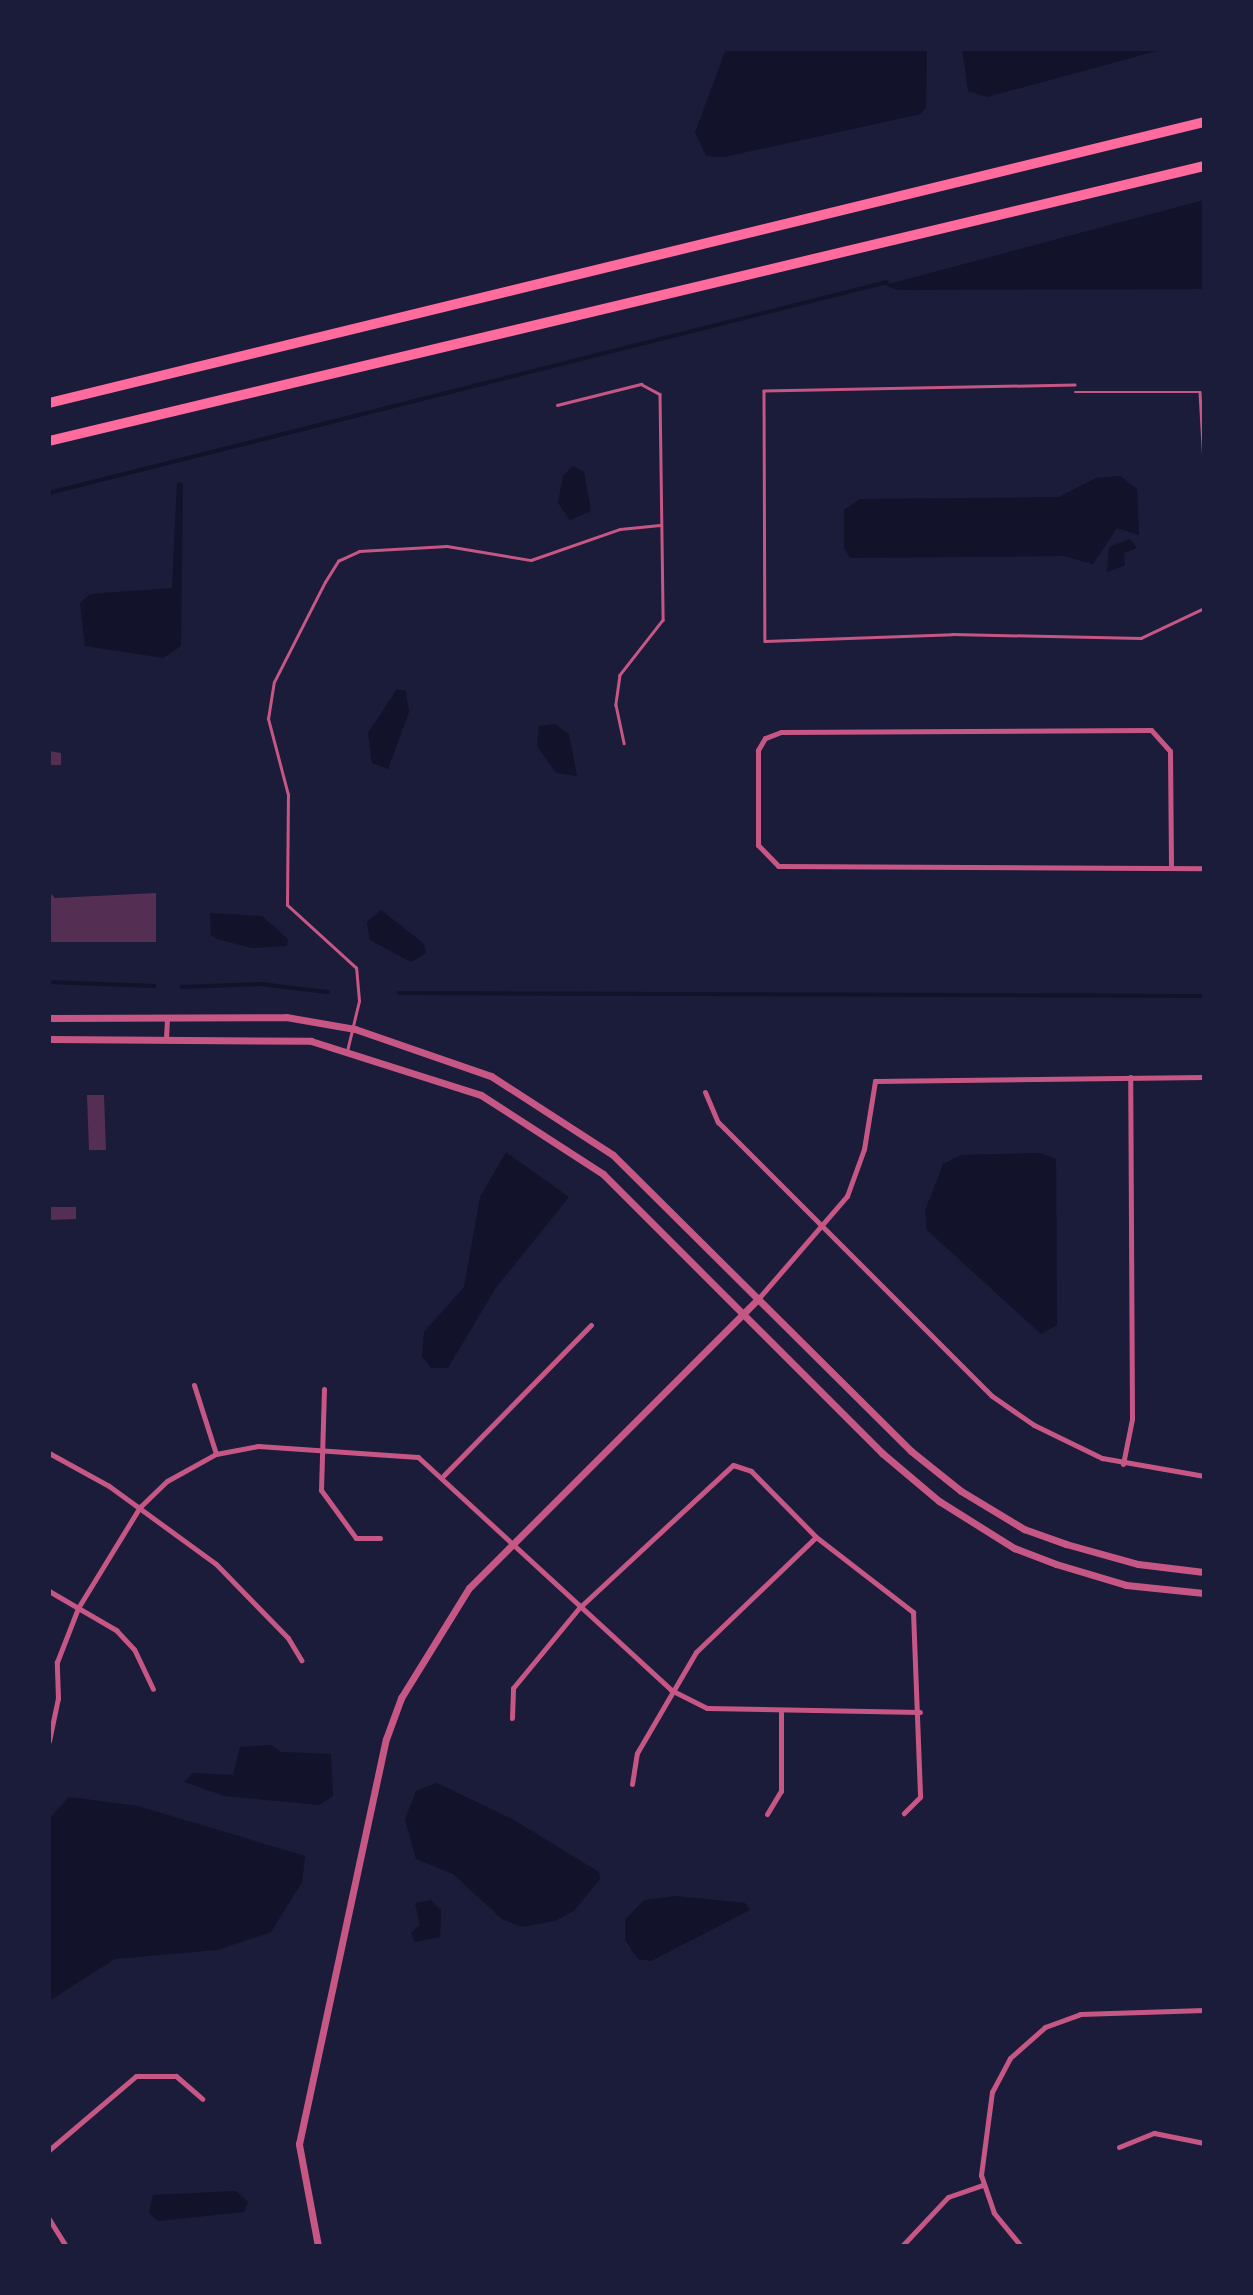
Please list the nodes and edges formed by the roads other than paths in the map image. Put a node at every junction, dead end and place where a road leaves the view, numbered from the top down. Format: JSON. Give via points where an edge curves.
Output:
{"nodes":[{"id":1,"x":1204,"y":122,"type":"edge"},
{"id":2,"x":1204,"y":166,"type":"edge"},
{"id":3,"x":1075,"y":385,"type":"dead end"},
{"id":4,"x":1075,"y":392,"type":"dead end"},
{"id":5,"x":49,"y":403,"type":"edge"},
{"id":6,"x":557,"y":405,"type":"dead end"},
{"id":7,"x":49,"y":441,"type":"edge"},
{"id":8,"x":1204,"y":463,"type":"edge"},
{"id":9,"x":660,"y":525,"type":"junction"},
{"id":10,"x":1202,"y":609,"type":"dead end"},
{"id":11,"x":624,"y":743,"type":"dead end"},
{"id":12,"x":1171,"y":866,"type":"junction"},
{"id":13,"x":1204,"y":868,"type":"edge"},
{"id":14,"x":167,"y":1017,"type":"junction"},
{"id":15,"x":49,"y":1018,"type":"edge"},
{"id":16,"x":355,"y":1029,"type":"junction"},
{"id":17,"x":166,"y":1038,"type":"junction"},
{"id":18,"x":49,"y":1039,"type":"edge"},
{"id":19,"x":347,"y":1051,"type":"junction"},
{"id":20,"x":1130,"y":1077,"type":"junction"},
{"id":21,"x":1204,"y":1077,"type":"edge"},
{"id":22,"x":705,"y":1092,"type":"dead end"},
{"id":23,"x":824,"y":1230,"type":"junction"},
{"id":24,"x":758,"y":1299,"type":"junction"},
{"id":25,"x":743,"y":1313,"type":"junction"},
{"id":26,"x":591,"y":1325,"type":"dead end"},
{"id":27,"x":194,"y":1385,"type":"dead end"},
{"id":28,"x":324,"y":1389,"type":"dead end"},
{"id":29,"x":320,"y":1448,"type":"junction"},
{"id":30,"x":49,"y":1453,"type":"edge"},
{"id":31,"x":216,"y":1454,"type":"junction"},
{"id":32,"x":1123,"y":1464,"type":"junction"},
{"id":33,"x":444,"y":1475,"type":"junction"},
{"id":34,"x":1204,"y":1476,"type":"edge"},
{"id":35,"x":140,"y":1507,"type":"junction"},
{"id":36,"x":816,"y":1537,"type":"junction"},
{"id":37,"x":380,"y":1538,"type":"dead end"},
{"id":38,"x":512,"y":1543,"type":"junction"},
{"id":39,"x":1204,"y":1572,"type":"edge"},
{"id":40,"x":49,"y":1591,"type":"edge"},
{"id":41,"x":1204,"y":1593,"type":"edge"},
{"id":42,"x":78,"y":1608,"type":"junction"},
{"id":43,"x":579,"y":1608,"type":"junction"},
{"id":44,"x":301,"y":1660,"type":"dead end"},
{"id":45,"x":153,"y":1689,"type":"dead end"},
{"id":46,"x":671,"y":1689,"type":"junction"},
{"id":47,"x":781,"y":1712,"type":"junction"},
{"id":48,"x":920,"y":1712,"type":"junction"},
{"id":49,"x":512,"y":1718,"type":"dead end"},
{"id":50,"x":49,"y":1741,"type":"edge"},
{"id":51,"x":632,"y":1784,"type":"dead end"},
{"id":52,"x":904,"y":1813,"type":"dead end"},
{"id":53,"x":767,"y":1814,"type":"dead end"},
{"id":54,"x":1204,"y":2010,"type":"edge"},
{"id":55,"x":202,"y":2099,"type":"dead end"},
{"id":56,"x":1204,"y":2143,"type":"edge"},
{"id":57,"x":1119,"y":2147,"type":"dead end"},
{"id":58,"x":49,"y":2150,"type":"edge"},
{"id":59,"x":983,"y":2185,"type":"junction"},
{"id":60,"x":49,"y":2219,"type":"edge"},
{"id":61,"x":66,"y":2246,"type":"edge"},
{"id":62,"x":318,"y":2246,"type":"edge"},
{"id":63,"x":902,"y":2246,"type":"edge"},
{"id":64,"x":1021,"y":2246,"type":"edge"}],
"edges":[{"from":1,"to":5,"type":"highway"},
{"from":2,"to":7,"type":"highway"},
{"from":3,"to":10,"type":"lane","via":[[764,391],[765,641],[952,634],[1141,638]]},
{"from":4,"to":8,"type":"lane","via":[[1200,392]]},
{"from":6,"to":9,"type":"lane","via":[[641,384],[660,394]]},
{"from":9,"to":11,"type":"lane","via":[[663,620],[620,675],[616,705]]},
{"from":9,"to":16,"type":"lane","via":[[620,529],[531,560],[447,547],[359,551],[338,561],[274,681],[268,719],[288,795],[287,905],[356,968]]},
{"from":12,"to":12,"type":"street","via":[[1170,751],[1151,730],[781,732],[765,738],[758,750],[758,845],[778,866]]},
{"from":12,"to":13,"type":"street"},
{"from":14,"to":15,"type":"street"},
{"from":14,"to":16,"type":"street","via":[[286,1017]]},
{"from":14,"to":17,"type":"street"},
{"from":16,"to":19,"type":"lane"},
{"from":16,"to":24,"type":"street","via":[[491,1076],[552,1112],[612,1155]]},
{"from":17,"to":18,"type":"street"},
{"from":17,"to":19,"type":"street","via":[[271,1037]]},
{"from":19,"to":25,"type":"street","via":[[481,1095],[542,1131],[603,1174]]},
{"from":20,"to":21,"type":"street"},
{"from":20,"to":23,"type":"street","via":[[875,1081],[857,1175]]},
{"from":20,"to":32,"type":"street","via":[[1132,1419]]},
{"from":22,"to":23,"type":"street","via":[[718,1122]]},
{"from":23,"to":24,"type":"street"},
{"from":23,"to":32,"type":"street","via":[[992,1396],[1049,1434]]},
{"from":24,"to":25,"type":"street"},
{"from":24,"to":39,"type":"street","via":[[911,1451],[977,1501],[1066,1544],[1138,1564]]},
{"from":25,"to":38,"type":"street"},
{"from":25,"to":41,"type":"street","via":[[882,1453],[978,1527],[1014,1548],[1126,1585]]},
{"from":26,"to":33,"type":"street"},
{"from":27,"to":31,"type":"street"},
{"from":28,"to":29,"type":"street"},
{"from":29,"to":31,"type":"street","via":[[258,1446]]},
{"from":29,"to":33,"type":"street","via":[[418,1457]]},
{"from":29,"to":37,"type":"street","via":[[321,1490],[331,1510],[356,1538]]},
{"from":30,"to":35,"type":"street"},
{"from":31,"to":35,"type":"street","via":[[167,1481]]},
{"from":32,"to":34,"type":"street"},
{"from":33,"to":38,"type":"street"},
{"from":35,"to":42,"type":"street"},
{"from":35,"to":44,"type":"street","via":[[244,1590]]},
{"from":36,"to":43,"type":"street","via":[[751,1471],[733,1465]]},
{"from":36,"to":46,"type":"street","via":[[696,1652]]},
{"from":36,"to":48,"type":"street","via":[[913,1612]]},
{"from":38,"to":43,"type":"street"},
{"from":38,"to":62,"type":"street","via":[[432,1641],[386,1739],[299,2144]]},
{"from":40,"to":42,"type":"street"},
{"from":42,"to":45,"type":"street","via":[[134,1649]]},
{"from":42,"to":50,"type":"street","via":[[57,1662],[58,1698]]},
{"from":43,"to":46,"type":"street"},
{"from":43,"to":49,"type":"street","via":[[513,1688]]},
{"from":46,"to":47,"type":"street","via":[[707,1708]]},
{"from":46,"to":51,"type":"street","via":[[637,1753]]},
{"from":47,"to":48,"type":"street"},
{"from":47,"to":53,"type":"street","via":[[781,1791]]},
{"from":48,"to":52,"type":"street","via":[[920,1797]]},
{"from":54,"to":59,"type":"street","via":[[1080,2014],[1026,2041],[992,2092]]},
{"from":55,"to":58,"type":"street","via":[[176,2076],[153,2071],[136,2076]]},
{"from":56,"to":57,"type":"street","via":[[1154,2133]]},
{"from":59,"to":63,"type":"street","via":[[940,2203]]},
{"from":59,"to":64,"type":"street","via":[[994,2213]]},
{"from":60,"to":61,"type":"street"}]}
